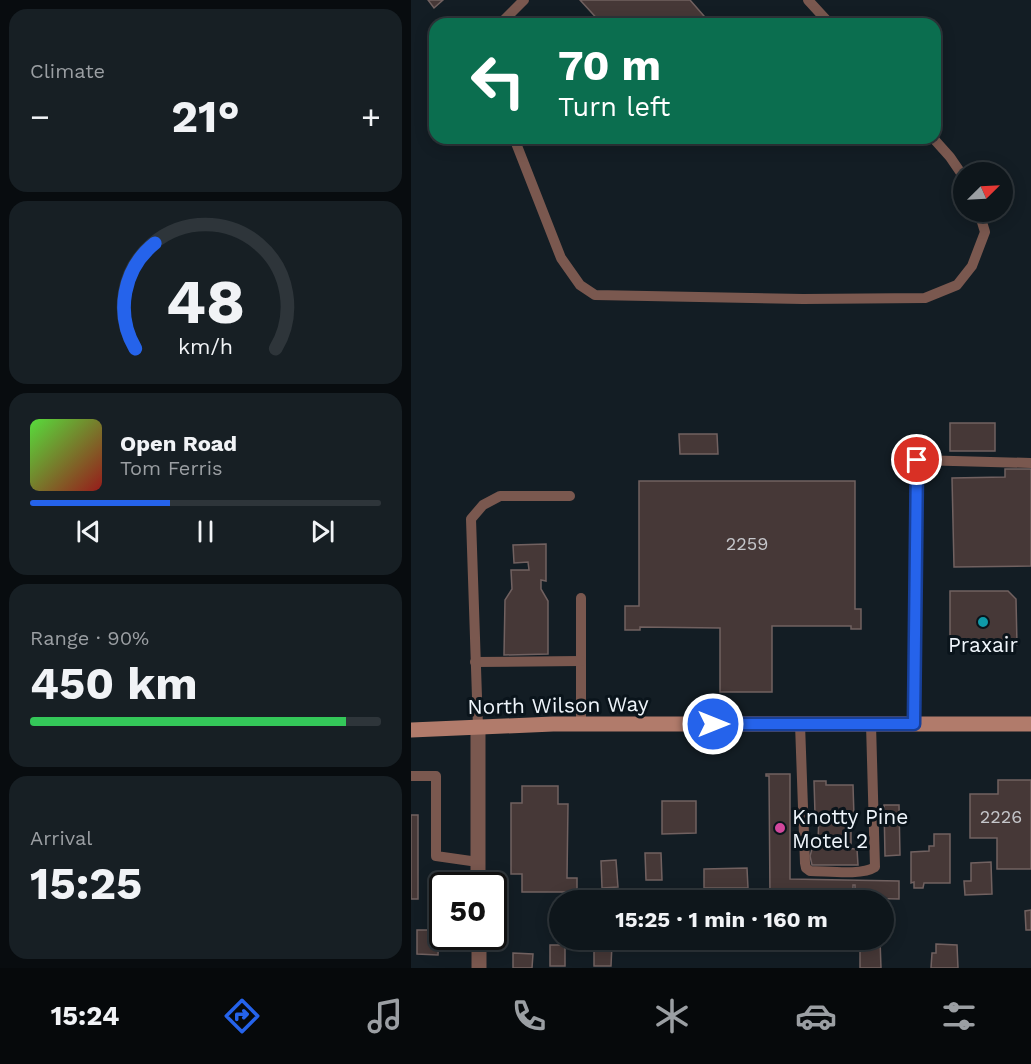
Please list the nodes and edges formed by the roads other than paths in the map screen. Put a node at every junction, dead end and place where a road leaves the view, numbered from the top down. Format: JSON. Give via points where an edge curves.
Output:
{"nodes":[{"id":1,"x":523,"y":0,"type":"edge"},
{"id":2,"x":808,"y":0,"type":"edge"},
{"id":3,"x":506,"y":18,"type":"edge"},
{"id":4,"x":824,"y":18,"type":"edge"},
{"id":5,"x":516,"y":144,"type":"edge"},
{"id":6,"x":938,"y":144,"type":"edge"},
{"id":7,"x":953,"y":162,"type":"edge"},
{"id":8,"x":982,"y":222,"type":"edge"},
{"id":9,"x":1031,"y":463,"type":"edge"},
{"id":10,"x":570,"y":496,"type":"dead end"},
{"id":11,"x":581,"y":598,"type":"dead end"},
{"id":12,"x":581,"y":661,"type":"junction"},
{"id":13,"x":475,"y":662,"type":"junction"},
{"id":14,"x":581,"y":724,"type":"junction"},
{"id":15,"x":800,"y":724,"type":"junction"},
{"id":16,"x":871,"y":724,"type":"junction"},
{"id":17,"x":914,"y":724,"type":"junction"},
{"id":18,"x":1031,"y":724,"type":"edge"},
{"id":19,"x":478,"y":727,"type":"junction"},
{"id":20,"x":411,"y":730,"type":"edge"},
{"id":21,"x":411,"y":776,"type":"edge"},
{"id":22,"x":478,"y":862,"type":"junction"},
{"id":23,"x":478,"y":872,"type":"edge"},
{"id":24,"x":479,"y":950,"type":"edge"},
{"id":25,"x":479,"y":968,"type":"edge"}],
"edges":[{"from":1,"to":3,"type":"lane"},
{"from":2,"to":4,"type":"lane"},
{"from":5,"to":8,"type":"lane","via":[[561,258],[580,285],[595,295],[925,298],[957,285],[972,266],[985,232]]},
{"from":6,"to":7,"type":"lane"},
{"from":9,"to":17,"type":"lane","via":[[917,460]]},
{"from":10,"to":13,"type":"lane","via":[[499,496],[483,505],[471,519]]},
{"from":11,"to":12,"type":"lane"},
{"from":12,"to":13,"type":"lane"},
{"from":12,"to":14,"type":"lane"},
{"from":13,"to":19,"type":"lane"},
{"from":14,"to":15,"type":"main road","name":"North Wilson Way"},
{"from":14,"to":19,"type":"main road","name":"North Wilson Way"},
{"from":15,"to":16,"type":"main road","name":"North Wilson Way"},
{"from":15,"to":16,"type":"lane","via":[[807,868],[860,872],[875,867]]},
{"from":16,"to":17,"type":"main road","name":"North Wilson Way"},
{"from":17,"to":18,"type":"main road","name":"North Wilson Way"},
{"from":19,"to":20,"type":"main road","name":"North Wilson Way"},
{"from":19,"to":22,"type":"street"},
{"from":21,"to":22,"type":"lane","via":[[436,776],[436,856]]},
{"from":22,"to":23,"type":"street"},
{"from":24,"to":25,"type":"street"}]}
